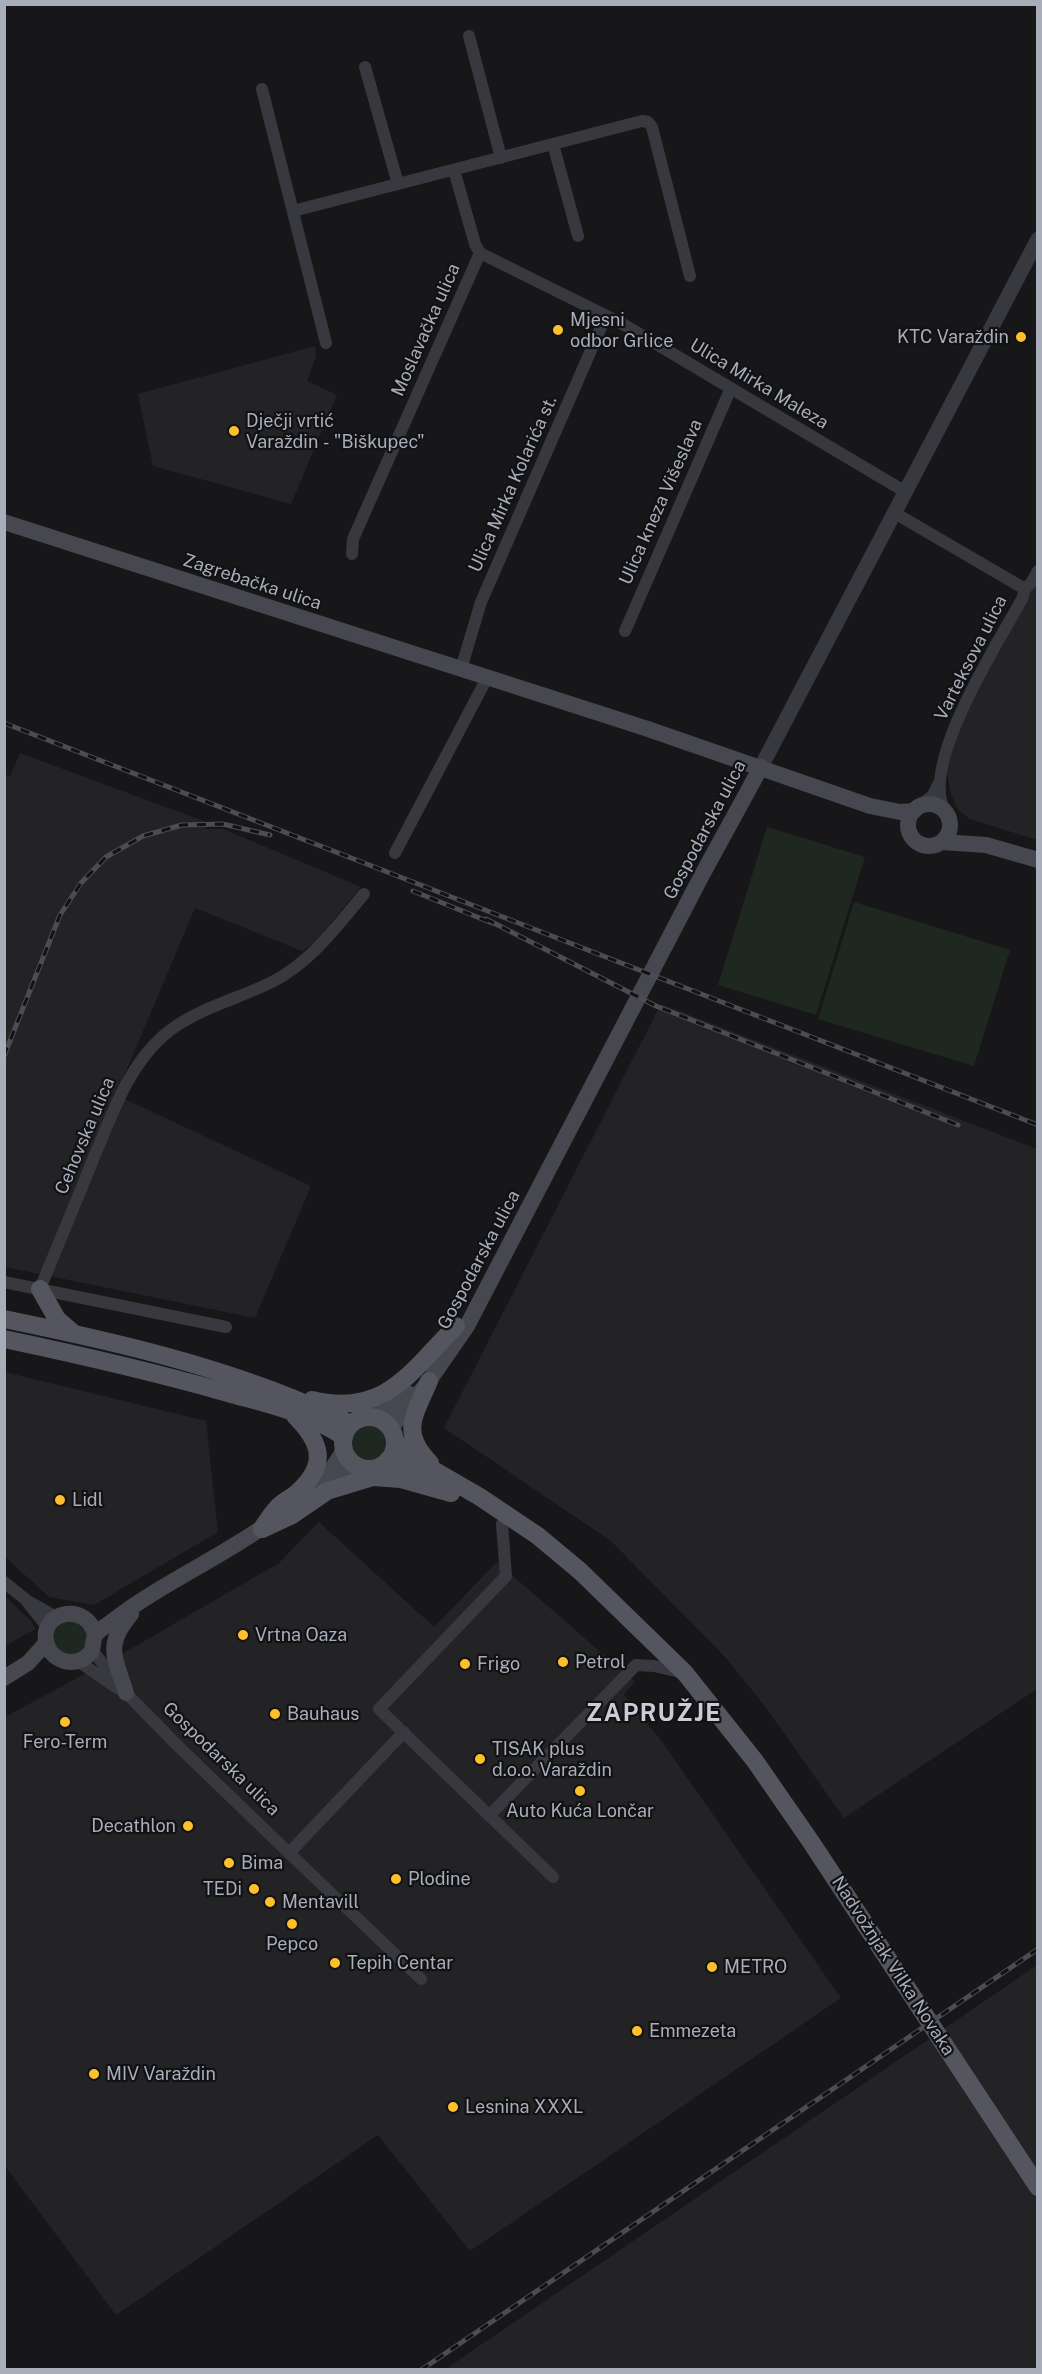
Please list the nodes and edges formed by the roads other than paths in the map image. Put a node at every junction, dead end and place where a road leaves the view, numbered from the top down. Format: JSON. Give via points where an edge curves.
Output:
{"nodes":[{"id":1,"x":470,"y":36,"type":"dead end"},
{"id":2,"x":365,"y":67,"type":"dead end"},
{"id":3,"x":262,"y":89,"type":"dead end"},
{"id":4,"x":553,"y":144,"type":"junction"},
{"id":5,"x":501,"y":158,"type":"junction"},
{"id":6,"x":454,"y":170,"type":"junction"},
{"id":7,"x":398,"y":184,"type":"junction"},
{"id":8,"x":294,"y":211,"type":"junction"},
{"id":9,"x":578,"y":236,"type":"dead end"},
{"id":10,"x":1038,"y":238,"type":"edge"},
{"id":11,"x":480,"y":253,"type":"junction"},
{"id":12,"x":690,"y":276,"type":"dead end"},
{"id":13,"x":606,"y":316,"type":"junction"},
{"id":14,"x":326,"y":343,"type":"dead end"},
{"id":15,"x":731,"y":388,"type":"junction"},
{"id":16,"x":903,"y":491,"type":"junction"},
{"id":17,"x":893,"y":512,"type":"junction"},
{"id":18,"x":4,"y":522,"type":"edge"},
{"id":19,"x":352,"y":554,"type":"dead end"},
{"id":20,"x":1038,"y":571,"type":"edge"},
{"id":21,"x":1025,"y":589,"type":"junction"},
{"id":22,"x":625,"y":631,"type":"dead end"},
{"id":23,"x":460,"y":669,"type":"junction"},
{"id":24,"x":487,"y":678,"type":"junction"},
{"id":25,"x":761,"y":767,"type":"junction"},
{"id":26,"x":941,"y":780,"type":"junction"},
{"id":27,"x":870,"y":806,"type":"junction"},
{"id":28,"x":918,"y":808,"type":"junction"},
{"id":29,"x":947,"y":815,"type":"junction"},
{"id":30,"x":910,"y":834,"type":"junction"},
{"id":31,"x":942,"y":842,"type":"junction"},
{"id":32,"x":986,"y":845,"type":"junction"},
{"id":33,"x":395,"y":853,"type":"dead end"},
{"id":34,"x":1038,"y":860,"type":"edge"},
{"id":35,"x":364,"y":894,"type":"dead end"},
{"id":36,"x":4,"y":1282,"type":"edge"},
{"id":37,"x":40,"y":1289,"type":"junction"},
{"id":38,"x":479,"y":1301,"type":"junction"},
{"id":39,"x":4,"y":1319,"type":"edge"},
{"id":40,"x":456,"y":1326,"type":"junction"},
{"id":41,"x":226,"y":1327,"type":"dead end"},
{"id":42,"x":74,"y":1333,"type":"junction"},
{"id":43,"x":4,"y":1339,"type":"edge"},
{"id":44,"x":429,"y":1381,"type":"junction"},
{"id":45,"x":291,"y":1405,"type":"junction"},
{"id":46,"x":371,"y":1417,"type":"junction"},
{"id":47,"x":393,"y":1435,"type":"junction"},
{"id":48,"x":346,"y":1437,"type":"junction"},
{"id":49,"x":388,"y":1460,"type":"junction"},
{"id":50,"x":360,"y":1467,"type":"junction"},
{"id":51,"x":448,"y":1485,"type":"junction"},
{"id":52,"x":287,"y":1510,"type":"junction"},
{"id":53,"x":502,"y":1524,"type":"junction"},
{"id":54,"x":261,"y":1529,"type":"junction"},
{"id":55,"x":4,"y":1582,"type":"edge"},
{"id":56,"x":596,"y":1588,"type":"junction"},
{"id":57,"x":147,"y":1596,"type":"junction"},
{"id":58,"x":92,"y":1635,"type":"junction"},
{"id":59,"x":51,"y":1636,"type":"junction"},
{"id":60,"x":78,"y":1661,"type":"junction"},
{"id":61,"x":684,"y":1674,"type":"junction"},
{"id":62,"x":4,"y":1677,"type":"edge"},
{"id":63,"x":126,"y":1693,"type":"junction"},
{"id":64,"x":404,"y":1732,"type":"junction"},
{"id":65,"x":489,"y":1816,"type":"junction"},
{"id":66,"x":289,"y":1853,"type":"junction"},
{"id":67,"x":553,"y":1877,"type":"dead end"},
{"id":68,"x":421,"y":1979,"type":"dead end"},
{"id":69,"x":1038,"y":2187,"type":"edge"}],
"edges":[{"from":1,"to":5,"type":"street"},
{"from":2,"to":7,"type":"street"},
{"from":3,"to":8,"type":"street"},
{"from":4,"to":5,"type":"street"},
{"from":4,"to":9,"type":"street"},
{"from":4,"to":12,"type":"street","via":[[642,121],[650,124]]},
{"from":5,"to":6,"type":"street"},
{"from":6,"to":7,"type":"street"},
{"from":6,"to":11,"type":"street"},
{"from":7,"to":8,"type":"street"},
{"from":8,"to":14,"type":"street"},
{"from":10,"to":16,"type":"street","name":"Gospodarska ulica"},
{"from":11,"to":13,"type":"street","name":"Ulica Mirka Maleza"},
{"from":11,"to":19,"type":"street","name":"Moslavačka ulica","via":[[353,539]]},
{"from":13,"to":15,"type":"street","name":"Ulica Mirka Maleza"},
{"from":13,"to":23,"type":"street","name":"Ulica Mirka Kolarića st.","via":[[482,602]]},
{"from":15,"to":16,"type":"street","name":"Ulica Mirka Maleza"},
{"from":15,"to":22,"type":"street","name":"Ulica kneza Višeslava"},
{"from":16,"to":17,"type":"street","name":"Gospodarska ulica"},
{"from":17,"to":21,"type":"street","name":"Varteksova ulica"},
{"from":17,"to":25,"type":"street","name":"Gospodarska ulica"},
{"from":18,"to":23,"type":"main road","name":"Zagrebačka ulica"},
{"from":20,"to":21,"type":"street","name":"Varteksova ulica"},
{"from":21,"to":26,"type":"street","name":"Varteksova ulica","via":[[957,718]]},
{"from":23,"to":24,"type":"main road","name":"Zagrebačka ulica"},
{"from":24,"to":25,"type":"main road","name":"Zagrebačka ulica"},
{"from":24,"to":33,"type":"street"},
{"from":25,"to":27,"type":"main road","name":"Zagrebačka ulica"},
{"from":25,"to":38,"type":"main road","name":"Gospodarska ulica"},
{"from":26,"to":28,"type":"street","name":"Varteksova ulica","via":[[933,795]]},
{"from":26,"to":29,"type":"street","name":"Varteksova ulica","via":[[940,795]]},
{"from":27,"to":28,"type":"main road","name":"Zagrebačka ulica","via":[[900,812]]},
{"from":27,"to":30,"type":"main road","name":"Zagrebačka ulica"},
{"from":28,"to":29,"type":"main road","name":"Zagrebačka ulica","via":[[934,804]]},
{"from":28,"to":30,"type":"main road","via":[[908,822]]},
{"from":29,"to":31,"type":"main road","via":[[949,833]]},
{"from":29,"to":32,"type":"main road","name":"Zagrebačka ulica","via":[[960,831]]},
{"from":30,"to":31,"type":"main road","name":"Zagrebačka ulica","via":[[924,845]]},
{"from":31,"to":32,"type":"main road","name":"Zagrebačka ulica"},
{"from":32,"to":34,"type":"main road","name":"Zagrebačka ulica"},
{"from":35,"to":37,"type":"street","name":"Cehovska ulica","via":[[310,957],[271,982],[199,1012],[162,1036],[147,1053],[123,1088]]},
{"from":36,"to":37,"type":"street"},
{"from":37,"to":41,"type":"street"},
{"from":37,"to":42,"type":"main road","via":[[57,1319]]},
{"from":38,"to":40,"type":"main road","name":"Gospodarska ulica"},
{"from":38,"to":44,"type":"main road","name":"Gospodarska ulica","via":[[454,1347]]},
{"from":39,"to":42,"type":"main road"},
{"from":40,"to":45,"type":"main road","via":[[411,1376],[388,1392],[343,1404]]},
{"from":40,"to":46,"type":"main road","name":"Gospodarska ulica","via":[[406,1395],[390,1409]]},
{"from":42,"to":45,"type":"main road","via":[[211,1369]]},
{"from":43,"to":45,"type":"main road"},
{"from":44,"to":47,"type":"main road","name":"Gospodarska ulica"},
{"from":44,"to":51,"type":"main road","via":[[413,1420],[412,1435],[415,1446]]},
{"from":45,"to":48,"type":"main road"},
{"from":45,"to":54,"type":"main road","via":[[313,1436],[318,1461],[298,1492],[278,1506]]},
{"from":46,"to":47,"type":"main road","via":[[379,1418]]},
{"from":46,"to":48,"type":"main road","via":[[357,1420]]},
{"from":47,"to":49,"type":"main road"},
{"from":47,"to":51,"type":"main road","via":[[411,1457]]},
{"from":48,"to":50,"type":"main road","via":[[347,1457]]},
{"from":48,"to":52,"type":"main road","via":[[332,1469]]},
{"from":49,"to":50,"type":"main road","via":[[375,1468]]},
{"from":49,"to":51,"type":"main road"},
{"from":50,"to":52,"type":"main road","via":[[338,1475]]},
{"from":51,"to":53,"type":"main road"},
{"from":51,"to":54,"type":"main road","via":[[373,1477],[327,1491],[292,1515]]},
{"from":51,"to":56,"type":"main road","via":[[538,1536]]},
{"from":52,"to":54,"type":"main road"},
{"from":53,"to":56,"type":"main road"},
{"from":53,"to":64,"type":"street","via":[[506,1576],[379,1709]]},
{"from":54,"to":57,"type":"main road"},
{"from":55,"to":59,"type":"street","name":"Gospodarska ulica","via":[[41,1607]]},
{"from":56,"to":61,"type":"main road","name":"Nadvožnjak Vilka Novaka"},
{"from":57,"to":58,"type":"main road"},
{"from":57,"to":63,"type":"main road","via":[[119,1628],[114,1645]]},
{"from":58,"to":59,"type":"main road","name":"Gospodarska ulica","via":[[72,1613]]},
{"from":58,"to":60,"type":"main road"},
{"from":58,"to":63,"type":"street","name":"Gospodarska ulica"},
{"from":59,"to":60,"type":"main road","name":"Gospodarska ulica","via":[[70,1662]]},
{"from":59,"to":62,"type":"main road","name":"Gospodarska ulica","via":[[28,1663]]},
{"from":60,"to":63,"type":"street","name":"Gospodarska ulica"},
{"from":61,"to":65,"type":"street","via":[[636,1665]]},
{"from":61,"to":69,"type":"main road","name":"Nadvožnjak Vilka Novaka","via":[[755,1761],[811,1842]]},
{"from":63,"to":66,"type":"street","name":"Gospodarska ulica"},
{"from":64,"to":65,"type":"street"},
{"from":64,"to":66,"type":"street"},
{"from":65,"to":67,"type":"street"},
{"from":66,"to":68,"type":"street","name":"Gospodarska ulica"}]}
